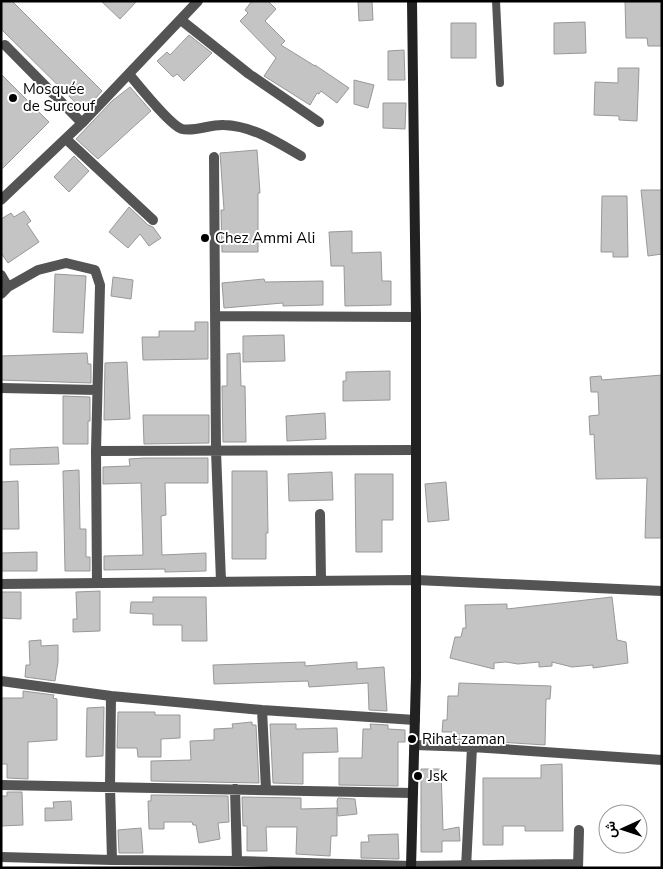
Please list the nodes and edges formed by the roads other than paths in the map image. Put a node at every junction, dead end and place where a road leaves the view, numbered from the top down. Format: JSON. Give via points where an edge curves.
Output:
{"nodes":[{"id":1,"x":198,"y":1,"type":"edge"},
{"id":2,"x":412,"y":1,"type":"edge"},
{"id":3,"x":496,"y":1,"type":"edge"},
{"id":4,"x":181,"y":20,"type":"junction"},
{"id":5,"x":5,"y":45,"type":"dead end"},
{"id":6,"x":129,"y":74,"type":"junction"},
{"id":7,"x":500,"y":83,"type":"dead end"},
{"id":8,"x":319,"y":122,"type":"dead end"},
{"id":9,"x":82,"y":123,"type":"junction"},
{"id":10,"x":66,"y":139,"type":"junction"},
{"id":11,"x":301,"y":156,"type":"dead end"},
{"id":12,"x":214,"y":157,"type":"dead end"},
{"id":13,"x":1,"y":200,"type":"edge"},
{"id":14,"x":153,"y":220,"type":"dead end"},
{"id":15,"x":1,"y":275,"type":"edge"},
{"id":16,"x":5,"y":291,"type":"edge"},
{"id":17,"x":216,"y":316,"type":"junction"},
{"id":18,"x":416,"y":317,"type":"junction"},
{"id":19,"x":1,"y":388,"type":"edge"},
{"id":20,"x":97,"y":390,"type":"junction"},
{"id":21,"x":416,"y":450,"type":"junction"},
{"id":22,"x":216,"y":451,"type":"junction"},
{"id":23,"x":96,"y":452,"type":"junction"},
{"id":24,"x":320,"y":514,"type":"dead end"},
{"id":25,"x":321,"y":580,"type":"junction"},
{"id":26,"x":416,"y":580,"type":"junction"},
{"id":27,"x":221,"y":581,"type":"junction"},
{"id":28,"x":96,"y":582,"type":"junction"},
{"id":29,"x":1,"y":584,"type":"edge"},
{"id":30,"x":662,"y":591,"type":"edge"},
{"id":31,"x":1,"y":681,"type":"edge"},
{"id":32,"x":111,"y":696,"type":"junction"},
{"id":33,"x":262,"y":710,"type":"junction"},
{"id":34,"x":415,"y":720,"type":"junction"},
{"id":35,"x":415,"y":745,"type":"junction"},
{"id":36,"x":472,"y":747,"type":"junction"},
{"id":37,"x":662,"y":760,"type":"edge"},
{"id":38,"x":1,"y":785,"type":"edge"},
{"id":39,"x":110,"y":787,"type":"junction"},
{"id":40,"x":235,"y":789,"type":"junction"},
{"id":41,"x":266,"y":789,"type":"junction"},
{"id":42,"x":413,"y":793,"type":"junction"},
{"id":43,"x":580,"y":830,"type":"dead end"},
{"id":44,"x":1,"y":857,"type":"edge"},
{"id":45,"x":112,"y":860,"type":"junction"},
{"id":46,"x":238,"y":860,"type":"junction"},
{"id":47,"x":79,"y":863,"type":"edge"},
{"id":48,"x":176,"y":864,"type":"edge"},
{"id":49,"x":578,"y":866,"type":"edge"},
{"id":50,"x":411,"y":867,"type":"edge"},
{"id":51,"x":466,"y":867,"type":"edge"}],
"edges":[{"from":1,"to":4,"type":"street"},
{"from":2,"to":18,"type":"main road"},
{"from":3,"to":7,"type":"lane"},
{"from":4,"to":6,"type":"street"},
{"from":4,"to":8,"type":"street","via":[[249,74]]},
{"from":5,"to":9,"type":"street"},
{"from":6,"to":9,"type":"street"},
{"from":6,"to":11,"type":"street","via":[[181,128],[224,125],[247,128]]},
{"from":9,"to":10,"type":"street"},
{"from":10,"to":13,"type":"street"},
{"from":10,"to":14,"type":"street"},
{"from":12,"to":17,"type":"street"},
{"from":15,"to":16,"type":"street"},
{"from":16,"to":20,"type":"street","via":[[38,270],[66,262],[95,270],[100,285]]},
{"from":17,"to":18,"type":"street"},
{"from":17,"to":22,"type":"street"},
{"from":18,"to":21,"type":"main road"},
{"from":19,"to":20,"type":"street"},
{"from":20,"to":23,"type":"street"},
{"from":21,"to":22,"type":"street"},
{"from":21,"to":26,"type":"main road"},
{"from":22,"to":23,"type":"street"},
{"from":22,"to":27,"type":"street"},
{"from":23,"to":28,"type":"street"},
{"from":24,"to":25,"type":"street"},
{"from":25,"to":26,"type":"street"},
{"from":25,"to":27,"type":"street"},
{"from":26,"to":30,"type":"street"},
{"from":26,"to":34,"type":"main road"},
{"from":27,"to":28,"type":"street"},
{"from":28,"to":29,"type":"street"},
{"from":31,"to":32,"type":"street"},
{"from":32,"to":33,"type":"street"},
{"from":32,"to":39,"type":"street"},
{"from":33,"to":34,"type":"street"},
{"from":33,"to":41,"type":"street"},
{"from":34,"to":35,"type":"main road"},
{"from":35,"to":36,"type":"street"},
{"from":35,"to":42,"type":"main road"},
{"from":36,"to":37,"type":"street"},
{"from":36,"to":51,"type":"street"},
{"from":38,"to":39,"type":"street"},
{"from":39,"to":40,"type":"street"},
{"from":39,"to":45,"type":"street"},
{"from":40,"to":41,"type":"street"},
{"from":40,"to":46,"type":"street"},
{"from":41,"to":42,"type":"street"},
{"from":42,"to":50,"type":"main road"},
{"from":43,"to":49,"type":"street"},
{"from":44,"to":47,"type":"street"},
{"from":45,"to":47,"type":"street"},
{"from":45,"to":48,"type":"street"},
{"from":46,"to":48,"type":"street"},
{"from":46,"to":50,"type":"street"},
{"from":49,"to":51,"type":"street"},
{"from":50,"to":51,"type":"street"}]}
